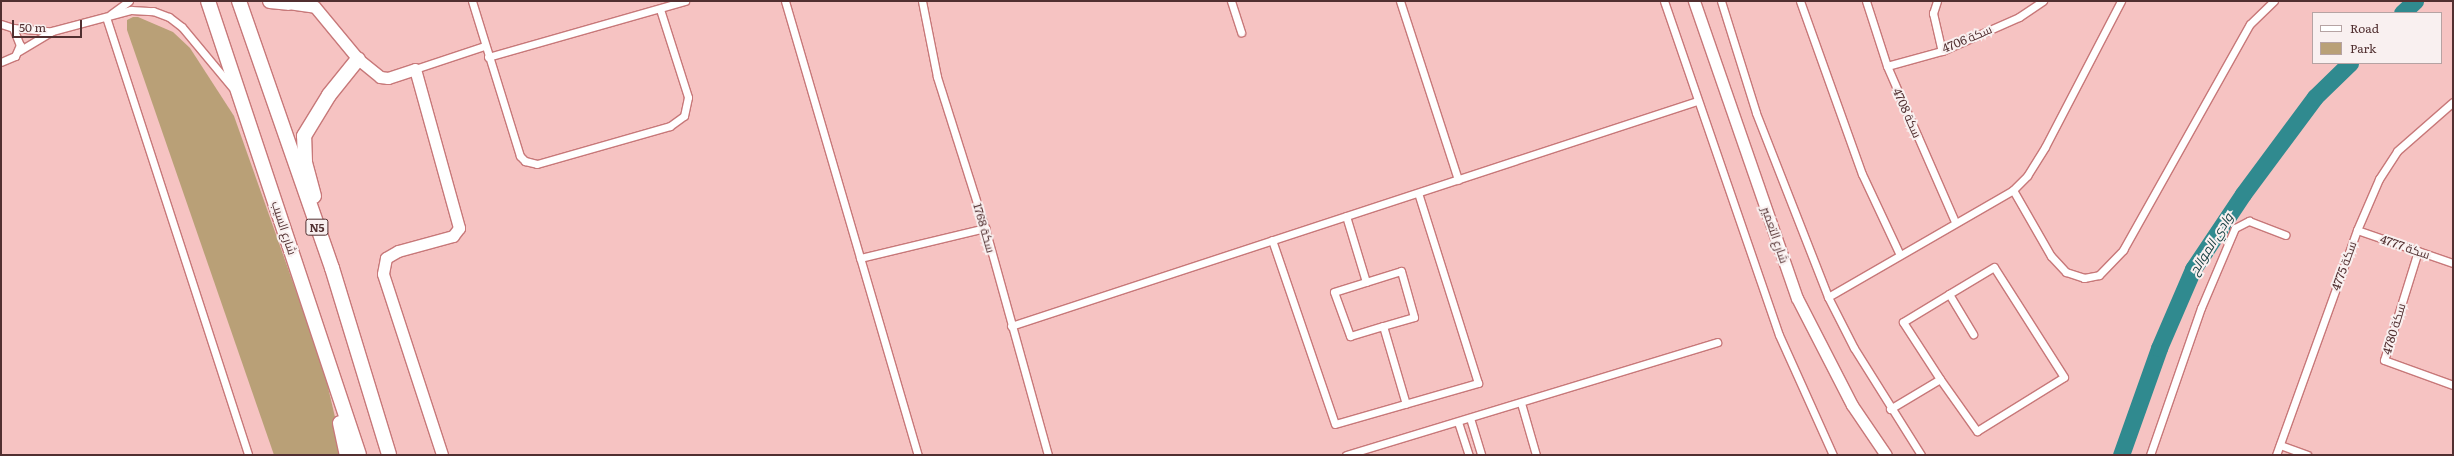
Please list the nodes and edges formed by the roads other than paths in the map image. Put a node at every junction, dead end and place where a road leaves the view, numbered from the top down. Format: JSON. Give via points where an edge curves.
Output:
{"nodes":[{"id":1,"x":129,"y":1,"type":"edge"},
{"id":2,"x":208,"y":1,"type":"edge"},
{"id":3,"x":239,"y":1,"type":"edge"},
{"id":4,"x":270,"y":1,"type":"edge"},
{"id":5,"x":472,"y":1,"type":"edge"},
{"id":6,"x":685,"y":1,"type":"edge"},
{"id":7,"x":785,"y":1,"type":"edge"},
{"id":8,"x":922,"y":1,"type":"edge"},
{"id":9,"x":1231,"y":1,"type":"edge"},
{"id":10,"x":1400,"y":1,"type":"edge"},
{"id":11,"x":1664,"y":1,"type":"edge"},
{"id":12,"x":1694,"y":1,"type":"edge"},
{"id":13,"x":1721,"y":1,"type":"edge"},
{"id":14,"x":1800,"y":1,"type":"edge"},
{"id":15,"x":1866,"y":1,"type":"edge"},
{"id":16,"x":1937,"y":1,"type":"edge"},
{"id":17,"x":2042,"y":1,"type":"edge"},
{"id":18,"x":2121,"y":1,"type":"edge"},
{"id":19,"x":2274,"y":1,"type":"edge"},
{"id":20,"x":288,"y":2,"type":"edge"},
{"id":21,"x":660,"y":9,"type":"junction"},
{"id":22,"x":106,"y":18,"type":"junction"},
{"id":23,"x":1,"y":24,"type":"edge"},
{"id":24,"x":13,"y":28,"type":"junction"},
{"id":25,"x":52,"y":31,"type":"junction"},
{"id":26,"x":1241,"y":32,"type":"dead end"},
{"id":27,"x":484,"y":46,"type":"junction"},
{"id":28,"x":19,"y":51,"type":"junction"},
{"id":29,"x":1942,"y":51,"type":"junction"},
{"id":30,"x":488,"y":57,"type":"junction"},
{"id":31,"x":358,"y":59,"type":"junction"},
{"id":32,"x":1,"y":62,"type":"edge"},
{"id":33,"x":1887,"y":66,"type":"junction"},
{"id":34,"x":415,"y":69,"type":"junction"},
{"id":35,"x":241,"y":98,"type":"junction"},
{"id":36,"x":1697,"y":101,"type":"junction"},
{"id":37,"x":2453,"y":102,"type":"edge"},
{"id":38,"x":1458,"y":180,"type":"junction"},
{"id":39,"x":2013,"y":190,"type":"junction"},
{"id":40,"x":1418,"y":193,"type":"junction"},
{"id":41,"x":1346,"y":216,"type":"junction"},
{"id":42,"x":1955,"y":222,"type":"junction"},
{"id":43,"x":984,"y":228,"type":"junction"},
{"id":44,"x":2357,"y":230,"type":"junction"},
{"id":45,"x":2285,"y":235,"type":"dead end"},
{"id":46,"x":1272,"y":240,"type":"junction"},
{"id":47,"x":2418,"y":251,"type":"junction"},
{"id":48,"x":1900,"y":255,"type":"junction"},
{"id":49,"x":860,"y":258,"type":"junction"},
{"id":50,"x":2453,"y":264,"type":"edge"},
{"id":51,"x":332,"y":268,"type":"junction"},
{"id":52,"x":1366,"y":282,"type":"junction"},
{"id":53,"x":1949,"y":294,"type":"junction"},
{"id":54,"x":1828,"y":297,"type":"junction"},
{"id":55,"x":1011,"y":326,"type":"junction"},
{"id":56,"x":1383,"y":326,"type":"junction"},
{"id":57,"x":1973,"y":334,"type":"dead end"},
{"id":58,"x":1717,"y":342,"type":"dead end"},
{"id":59,"x":332,"y":375,"type":"junction"},
{"id":60,"x":1940,"y":378,"type":"junction"},
{"id":61,"x":2453,"y":384,"type":"edge"},
{"id":62,"x":1521,"y":403,"type":"junction"},
{"id":63,"x":1406,"y":404,"type":"junction"},
{"id":64,"x":1890,"y":409,"type":"junction"},
{"id":65,"x":1470,"y":418,"type":"junction"},
{"id":66,"x":1458,"y":422,"type":"junction"},
{"id":67,"x":1873,"y":437,"type":"junction"},
{"id":68,"x":2280,"y":445,"type":"junction"},
{"id":69,"x":1366,"y":452,"type":"edge"},
{"id":70,"x":1356,"y":454,"type":"edge"},
{"id":71,"x":248,"y":455,"type":"edge"},
{"id":72,"x":347,"y":455,"type":"edge"},
{"id":73,"x":359,"y":455,"type":"edge"},
{"id":74,"x":389,"y":455,"type":"edge"},
{"id":75,"x":442,"y":455,"type":"edge"},
{"id":76,"x":918,"y":455,"type":"edge"},
{"id":77,"x":1048,"y":455,"type":"edge"},
{"id":78,"x":1346,"y":455,"type":"edge"},
{"id":79,"x":1469,"y":455,"type":"edge"},
{"id":80,"x":1481,"y":455,"type":"edge"},
{"id":81,"x":1536,"y":455,"type":"edge"},
{"id":82,"x":1833,"y":455,"type":"edge"},
{"id":83,"x":1879,"y":455,"type":"edge"},
{"id":84,"x":1886,"y":455,"type":"edge"},
{"id":85,"x":1921,"y":455,"type":"edge"},
{"id":86,"x":2150,"y":455,"type":"edge"},
{"id":87,"x":2276,"y":455,"type":"edge"},
{"id":88,"x":2307,"y":455,"type":"edge"}],
"edges":[{"from":1,"to":22,"type":"street"},
{"from":2,"to":35,"type":"highway","name":"شارع السيب","number":"N5"},
{"from":3,"to":51,"type":"highway","number":"N5"},
{"from":4,"to":20,"type":"highway"},
{"from":5,"to":27,"type":"street"},
{"from":6,"to":21,"type":"street"},
{"from":7,"to":49,"type":"street"},
{"from":8,"to":43,"type":"street","name":"سكة 1768","via":[[938,77]]},
{"from":9,"to":26,"type":"street"},
{"from":10,"to":38,"type":"street"},
{"from":11,"to":36,"type":"street"},
{"from":12,"to":67,"type":"street","name":"شارع التعمير","via":[[1797,298],[1852,405]]},
{"from":13,"to":54,"type":"street","via":[[1756,113]]},
{"from":14,"to":48,"type":"street","via":[[1862,174]]},
{"from":15,"to":33,"type":"street","name":"سكة 4708"},
{"from":16,"to":29,"type":"street","via":[[1933,13]]},
{"from":17,"to":29,"type":"street","name":"سكة 4706","via":[[2019,17]]},
{"from":18,"to":39,"type":"street","via":[[2045,147],[2027,176]]},
{"from":19,"to":39,"type":"street","via":[[2250,24],[2123,250],[2099,275],[2084,278],[2066,272],[2051,256]]},
{"from":20,"to":31,"type":"street","via":[[315,6]]},
{"from":21,"to":30,"type":"street"},
{"from":21,"to":30,"type":"street","via":[[688,97],[684,116],[670,126],[537,164],[525,161],[520,156]]},
{"from":22,"to":25,"type":"street"},
{"from":22,"to":35,"type":"street","via":[[142,10],[169,17],[196,42]]},
{"from":22,"to":71,"type":"street"},
{"from":23,"to":24,"type":"street"},
{"from":24,"to":25,"type":"street"},
{"from":24,"to":28,"type":"street","via":[[20,39]]},
{"from":25,"to":28,"type":"street"},
{"from":27,"to":30,"type":"street"},
{"from":27,"to":34,"type":"street"},
{"from":28,"to":32,"type":"street","via":[[11,60]]},
{"from":29,"to":33,"type":"street","name":"سكة 4706"},
{"from":31,"to":34,"type":"street","via":[[380,77],[388,78]]},
{"from":31,"to":51,"type":"highway","via":[[329,95],[304,136],[305,162]]},
{"from":33,"to":42,"type":"street","name":"سكة 4708"},
{"from":34,"to":75,"type":"street","via":[[459,228],[453,236],[398,251],[386,258],[383,274]]},
{"from":35,"to":59,"type":"highway","name":"شارع السيب","number":"N5"},
{"from":36,"to":38,"type":"street"},
{"from":36,"to":82,"type":"street","via":[[1779,335]]},
{"from":37,"to":44,"type":"street","name":"سكة 4775","via":[[2397,151],[2379,179]]},
{"from":38,"to":40,"type":"street"},
{"from":39,"to":42,"type":"street"},
{"from":40,"to":41,"type":"street"},
{"from":40,"to":63,"type":"street","via":[[1478,383]]},
{"from":41,"to":46,"type":"street"},
{"from":41,"to":52,"type":"street"},
{"from":42,"to":48,"type":"street"},
{"from":43,"to":49,"type":"street"},
{"from":43,"to":55,"type":"street","name":"سكة 1768"},
{"from":44,"to":47,"type":"street","name":"سكة 4777"},
{"from":44,"to":68,"type":"street","name":"سكة 4775"},
{"from":45,"to":86,"type":"street","via":[[2249,221],[2235,228],[2201,308]]},
{"from":46,"to":55,"type":"street"},
{"from":46,"to":63,"type":"street","via":[[1335,424]]},
{"from":47,"to":50,"type":"street","name":"سكة 4777"},
{"from":47,"to":61,"type":"street","name":"سكة 4780","via":[[2384,360]]},
{"from":48,"to":54,"type":"street"},
{"from":49,"to":76,"type":"street"},
{"from":51,"to":74,"type":"highway","number":"N5"},
{"from":52,"to":56,"type":"street","via":[[1334,292],[1350,336]]},
{"from":52,"to":56,"type":"street","via":[[1401,272],[1414,317]]},
{"from":53,"to":57,"type":"street"},
{"from":53,"to":60,"type":"street","via":[[1903,322]]},
{"from":53,"to":60,"type":"street","via":[[1994,267],[2064,377],[1977,431]]},
{"from":54,"to":64,"type":"street"},
{"from":55,"to":77,"type":"street","name":"سكة 1768"},
{"from":56,"to":63,"type":"street"},
{"from":58,"to":62,"type":"street"},
{"from":59,"to":72,"type":"highway","via":[[332,390]]},
{"from":59,"to":73,"type":"highway","name":"شارع السيب","number":"N5"},
{"from":60,"to":64,"type":"street"},
{"from":62,"to":65,"type":"street"},
{"from":62,"to":81,"type":"street"},
{"from":64,"to":85,"type":"street"},
{"from":65,"to":66,"type":"street"},
{"from":65,"to":80,"type":"street"},
{"from":66,"to":69,"type":"street"},
{"from":66,"to":79,"type":"street"},
{"from":67,"to":83,"type":"street"},
{"from":67,"to":84,"type":"street","name":"شارع التعمير"},
{"from":68,"to":87,"type":"street","name":"سكة 4775"},
{"from":68,"to":88,"type":"street"},
{"from":69,"to":70,"type":"street"},
{"from":70,"to":78,"type":"street"}]}
